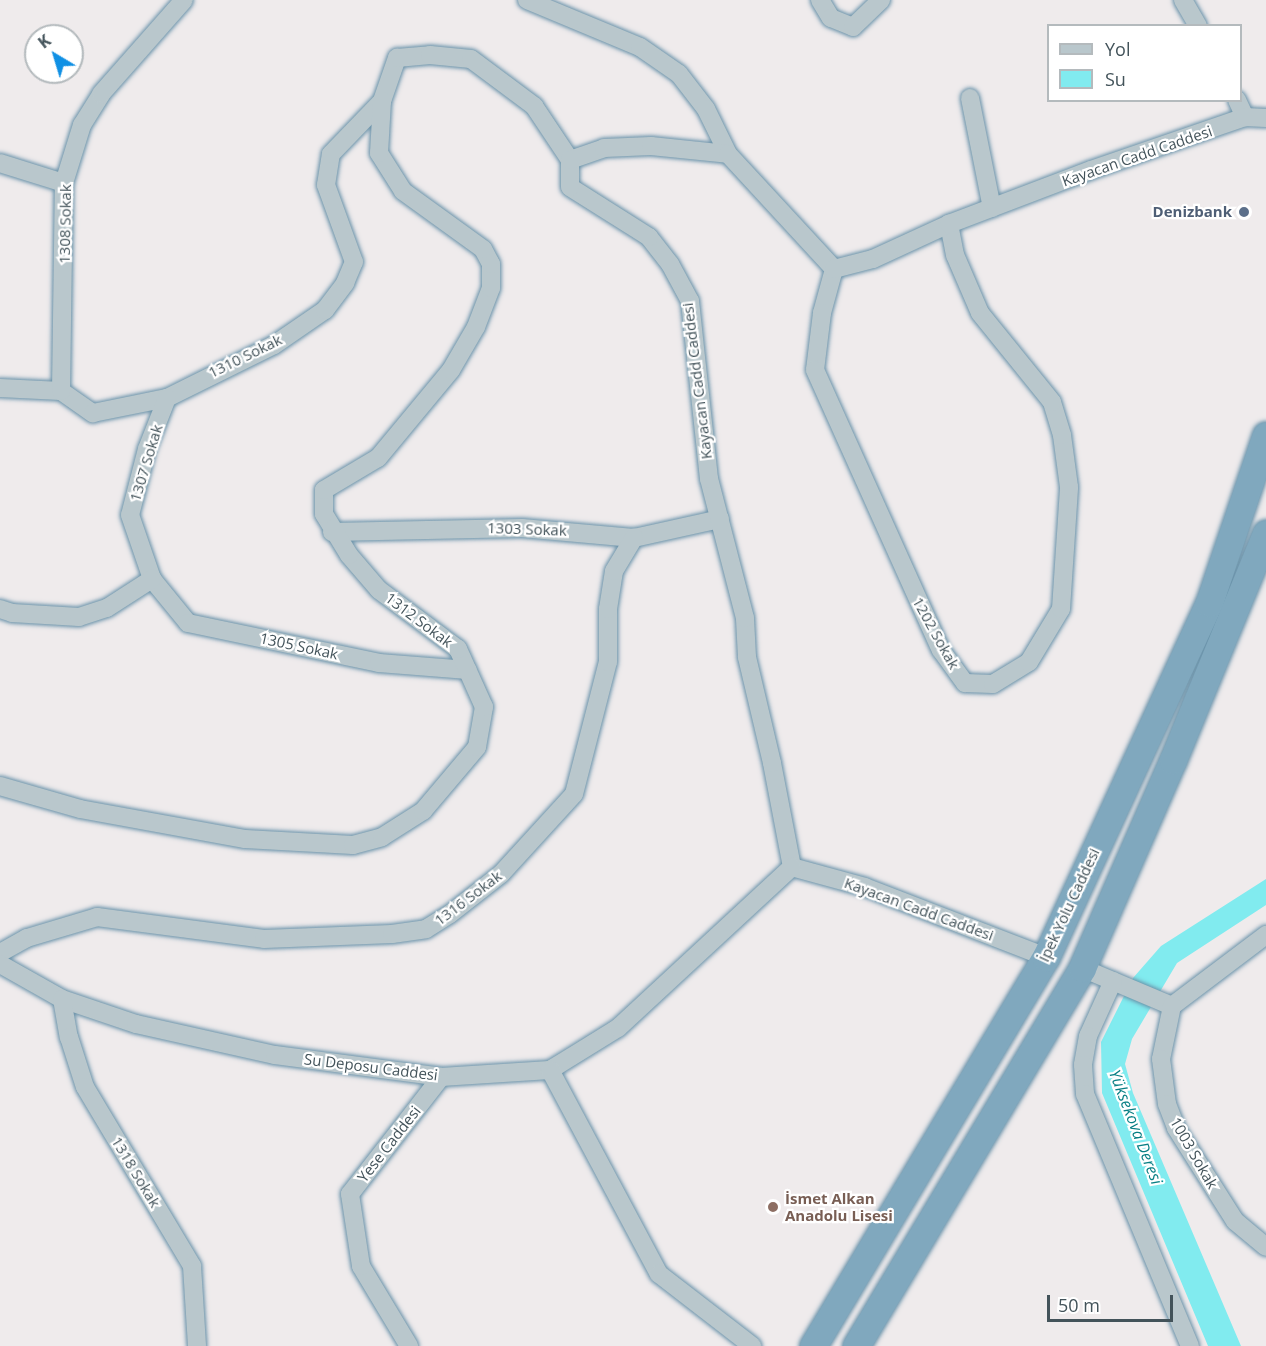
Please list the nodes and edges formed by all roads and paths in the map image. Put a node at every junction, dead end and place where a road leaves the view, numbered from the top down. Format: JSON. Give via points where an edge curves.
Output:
{"nodes":[{"id":1,"x":184,"y":0,"type":"edge"},
{"id":2,"x":527,"y":0,"type":"edge"},
{"id":3,"x":820,"y":0,"type":"edge"},
{"id":4,"x":880,"y":0,"type":"edge"},
{"id":5,"x":1183,"y":0,"type":"edge"},
{"id":6,"x":1197,"y":24,"type":"edge"},
{"id":7,"x":970,"y":98,"type":"dead end"},
{"id":8,"x":382,"y":101,"type":"junction"},
{"id":9,"x":1238,"y":102,"type":"edge"},
{"id":10,"x":1245,"y":117,"type":"junction"},
{"id":11,"x":1266,"y":118,"type":"edge"},
{"id":12,"x":728,"y":154,"type":"junction"},
{"id":13,"x":570,"y":160,"type":"junction"},
{"id":14,"x":0,"y":163,"type":"edge"},
{"id":15,"x":64,"y":183,"type":"junction"},
{"id":16,"x":992,"y":207,"type":"junction"},
{"id":17,"x":949,"y":224,"type":"junction"},
{"id":18,"x":834,"y":269,"type":"junction"},
{"id":19,"x":0,"y":388,"type":"edge"},
{"id":20,"x":61,"y":391,"type":"junction"},
{"id":21,"x":167,"y":398,"type":"junction"},
{"id":22,"x":1266,"y":435,"type":"edge"},
{"id":23,"x":720,"y":519,"type":"junction"},
{"id":24,"x":332,"y":532,"type":"junction"},
{"id":25,"x":1266,"y":533,"type":"edge"},
{"id":26,"x":634,"y":538,"type":"junction"},
{"id":27,"x":152,"y":579,"type":"junction"},
{"id":28,"x":0,"y":609,"type":"edge"},
{"id":29,"x":468,"y":670,"type":"junction"},
{"id":30,"x":0,"y":786,"type":"edge"},
{"id":31,"x":792,"y":867,"type":"junction"},
{"id":32,"x":1266,"y":935,"type":"edge"},
{"id":33,"x":0,"y":953,"type":"edge"},
{"id":34,"x":1046,"y":957,"type":"junction"},
{"id":35,"x":0,"y":964,"type":"edge"},
{"id":36,"x":1082,"y":968,"type":"junction"},
{"id":37,"x":1118,"y":983,"type":"junction"},
{"id":38,"x":62,"y":999,"type":"junction"},
{"id":39,"x":1165,"y":1004,"type":"junction"},
{"id":40,"x":550,"y":1070,"type":"junction"},
{"id":41,"x":441,"y":1077,"type":"junction"},
{"id":42,"x":1266,"y":1248,"type":"edge"},
{"id":43,"x":197,"y":1346,"type":"edge"},
{"id":44,"x":409,"y":1346,"type":"edge"},
{"id":45,"x":752,"y":1346,"type":"edge"},
{"id":46,"x":813,"y":1346,"type":"edge"},
{"id":47,"x":856,"y":1346,"type":"edge"},
{"id":48,"x":1190,"y":1346,"type":"edge"}],
"edges":[{"from":1,"to":15,"type":"street","name":"1308 Sokak","via":[[101,94],[82,125]]},
{"from":2,"to":12,"type":"street","via":[[640,47],[679,74],[706,109]]},
{"from":3,"to":4,"type":"street","via":[[831,18],[854,27]]},
{"from":5,"to":6,"type":"street"},
{"from":7,"to":16,"type":"street"},
{"from":8,"to":13,"type":"street","name":"1310 Sokak","via":[[397,58],[430,55],[471,59],[534,106]]},
{"from":8,"to":21,"type":"street","name":"1310 Sokak","via":[[331,154],[326,185],[354,262],[345,283],[325,310],[274,345]]},
{"from":8,"to":24,"type":"street","name":"1312 Sokak","via":[[379,153],[403,191],[483,249],[490,264],[491,288],[476,327],[451,370],[378,458],[324,490],[324,514]]},
{"from":9,"to":10,"type":"street"},
{"from":10,"to":11,"type":"street","name":"Kayacan Cadd Caddesi"},
{"from":10,"to":16,"type":"street","name":"Kayacan Cadd Caddesi"},
{"from":12,"to":13,"type":"street","via":[[628,147],[604,148]]},
{"from":12,"to":18,"type":"street"},
{"from":13,"to":23,"type":"street","name":"Kayacan Cadd Caddesi","via":[[570,187],[649,237],[670,264],[690,301],[708,479]]},
{"from":14,"to":15,"type":"street"},
{"from":15,"to":20,"type":"street","name":"1308 Sokak"},
{"from":16,"to":17,"type":"street","name":"Kayacan Cadd Caddesi"},
{"from":17,"to":18,"type":"street","name":"Kayacan Cadd Caddesi","via":[[873,259]]},
{"from":17,"to":18,"type":"street","name":"1202 Sokak","via":[[955,255],[980,313],[1052,402],[1070,487],[1061,609],[1029,662],[993,684],[965,683],[941,650],[815,370],[822,313]]},
{"from":19,"to":20,"type":"street"},
{"from":20,"to":21,"type":"street","name":"1310 Sokak","via":[[93,413]]},
{"from":21,"to":27,"type":"street","name":"1307 Sokak","via":[[147,449],[130,515]]},
{"from":22,"to":34,"type":"highway","name":"İpek Yolu Caddesi","via":[[1209,603]]},
{"from":23,"to":26,"type":"street","name":"1303 Sokak"},
{"from":23,"to":31,"type":"street","name":"Kayacan Cadd Caddesi","via":[[745,618],[747,657]]},
{"from":24,"to":26,"type":"street","name":"1303 Sokak","via":[[522,528]]},
{"from":24,"to":29,"type":"street","name":"1312 Sokak","via":[[379,590],[458,649]]},
{"from":25,"to":36,"type":"highway"},
{"from":26,"to":33,"type":"street","name":"1316 Sokak","via":[[614,571],[608,609],[608,662],[574,794],[501,874],[450,914],[426,929],[392,934],[264,939],[97,917],[27,938]]},
{"from":27,"to":28,"type":"street","via":[[107,608],[79,617]]},
{"from":27,"to":29,"type":"street","name":"1305 Sokak","via":[[188,623],[380,663]]},
{"from":29,"to":30,"type":"street","name":"1312 Sokak","via":[[484,707],[477,747],[423,811],[382,837],[353,845],[245,839],[80,809]]},
{"from":31,"to":34,"type":"street","name":"Kayacan Cadd Caddesi","via":[[865,887]]},
{"from":31,"to":40,"type":"street","name":"Su Deposu Caddesi","via":[[618,1028]]},
{"from":32,"to":39,"type":"street"},
{"from":34,"to":46,"type":"highway","name":"İpek Yolu Caddesi"},
{"from":35,"to":38,"type":"street","name":"Su Deposu Caddesi"},
{"from":36,"to":37,"type":"street"},
{"from":36,"to":47,"type":"highway"},
{"from":37,"to":39,"type":"street"},
{"from":37,"to":48,"type":"street","via":[[1088,1036],[1084,1094]]},
{"from":38,"to":41,"type":"street","name":"Su Deposu Caddesi","via":[[136,1024],[275,1054]]},
{"from":38,"to":43,"type":"street","name":"1318 Sokak","via":[[85,1087],[192,1266]]},
{"from":39,"to":42,"type":"street","name":"1003 Sokak","via":[[1162,1084],[1173,1120],[1235,1221]]},
{"from":40,"to":41,"type":"street","name":"Su Deposu Caddesi"},
{"from":40,"to":45,"type":"street","via":[[659,1274]]},
{"from":41,"to":44,"type":"street","name":"Yese Caddesi","via":[[350,1194],[361,1266]]}]}
